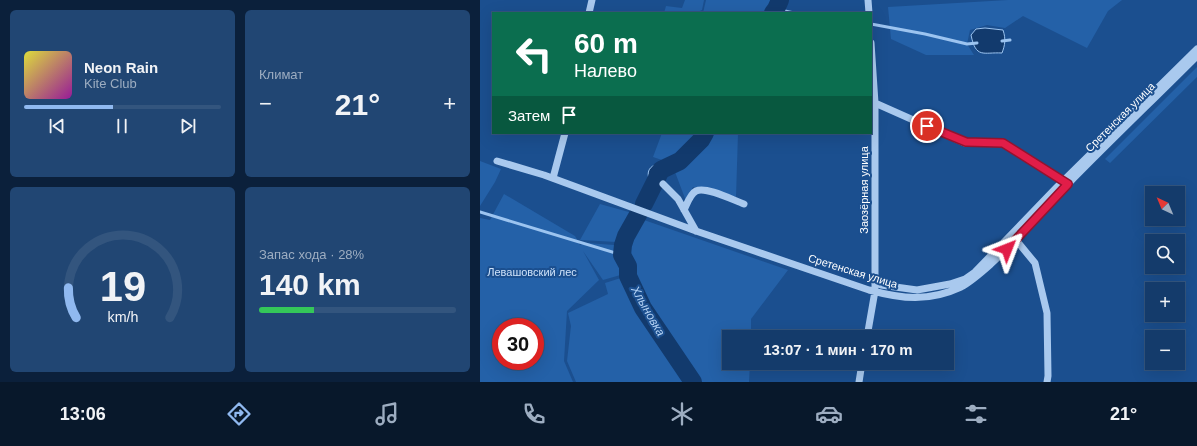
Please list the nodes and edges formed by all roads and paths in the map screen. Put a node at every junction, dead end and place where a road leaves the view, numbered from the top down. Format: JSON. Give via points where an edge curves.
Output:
{"nodes":[{"id":1,"x":592,"y":0,"type":"edge"},
{"id":2,"x":868,"y":0,"type":"edge"},
{"id":3,"x":589,"y":12,"type":"edge"},
{"id":4,"x":869,"y":12,"type":"edge"},
{"id":5,"x":1197,"y":49,"type":"edge"},
{"id":6,"x":1197,"y":56,"type":"edge"},
{"id":7,"x":872,"y":58,"type":"edge"},
{"id":8,"x":875,"y":103,"type":"junction"},
{"id":9,"x":565,"y":134,"type":"edge"},
{"id":10,"x":497,"y":161,"type":"dead end"},
{"id":11,"x":554,"y":178,"type":"junction"},
{"id":12,"x":1066,"y":183,"type":"junction"},
{"id":13,"x":662,"y":184,"type":"dead end"},
{"id":14,"x":744,"y":204,"type":"dead end"},
{"id":15,"x":684,"y":210,"type":"junction"},
{"id":16,"x":696,"y":232,"type":"junction"},
{"id":17,"x":1016,"y":240,"type":"junction"},
{"id":18,"x":881,"y":285,"type":"dead end"},
{"id":19,"x":875,"y":291,"type":"junction"},
{"id":20,"x":868,"y":330,"type":"edge"},
{"id":21,"x":861,"y":370,"type":"edge"},
{"id":22,"x":859,"y":382,"type":"edge"},
{"id":23,"x":1047,"y":382,"type":"edge"}],
"edges":[{"from":1,"to":3,"type":"street"},
{"from":2,"to":4,"type":"street"},
{"from":5,"to":12,"type":"street"},
{"from":6,"to":12,"type":"street","name":"Сретенская улица"},
{"from":7,"to":8,"type":"street","name":"Заозёрная улица"},
{"from":8,"to":12,"type":"street","via":[[966,142],[1003,143]]},
{"from":8,"to":19,"type":"street","name":"Заозёрная улица"},
{"from":9,"to":11,"type":"street"},
{"from":10,"to":11,"type":"street","name":"Сретенская улица"},
{"from":11,"to":16,"type":"street","name":"Сретенская улица"},
{"from":12,"to":17,"type":"street","name":"Сретенская улица"},
{"from":12,"to":18,"type":"street","via":[[975,272],[965,278],[950,284],[917,290]]},
{"from":13,"to":15,"type":"street","via":[[678,199]]},
{"from":14,"to":15,"type":"street","via":[[703,190],[695,192]]},
{"from":15,"to":16,"type":"street"},
{"from":16,"to":19,"type":"street","name":"Сретенская улица"},
{"from":17,"to":19,"type":"street","name":"Сретенская улица","via":[[962,287],[938,295],[915,298]]},
{"from":17,"to":23,"type":"street","via":[[1035,263],[1046,313]]},
{"from":19,"to":20,"type":"street","name":"Заозёрная улица"},
{"from":21,"to":22,"type":"street"}]}
